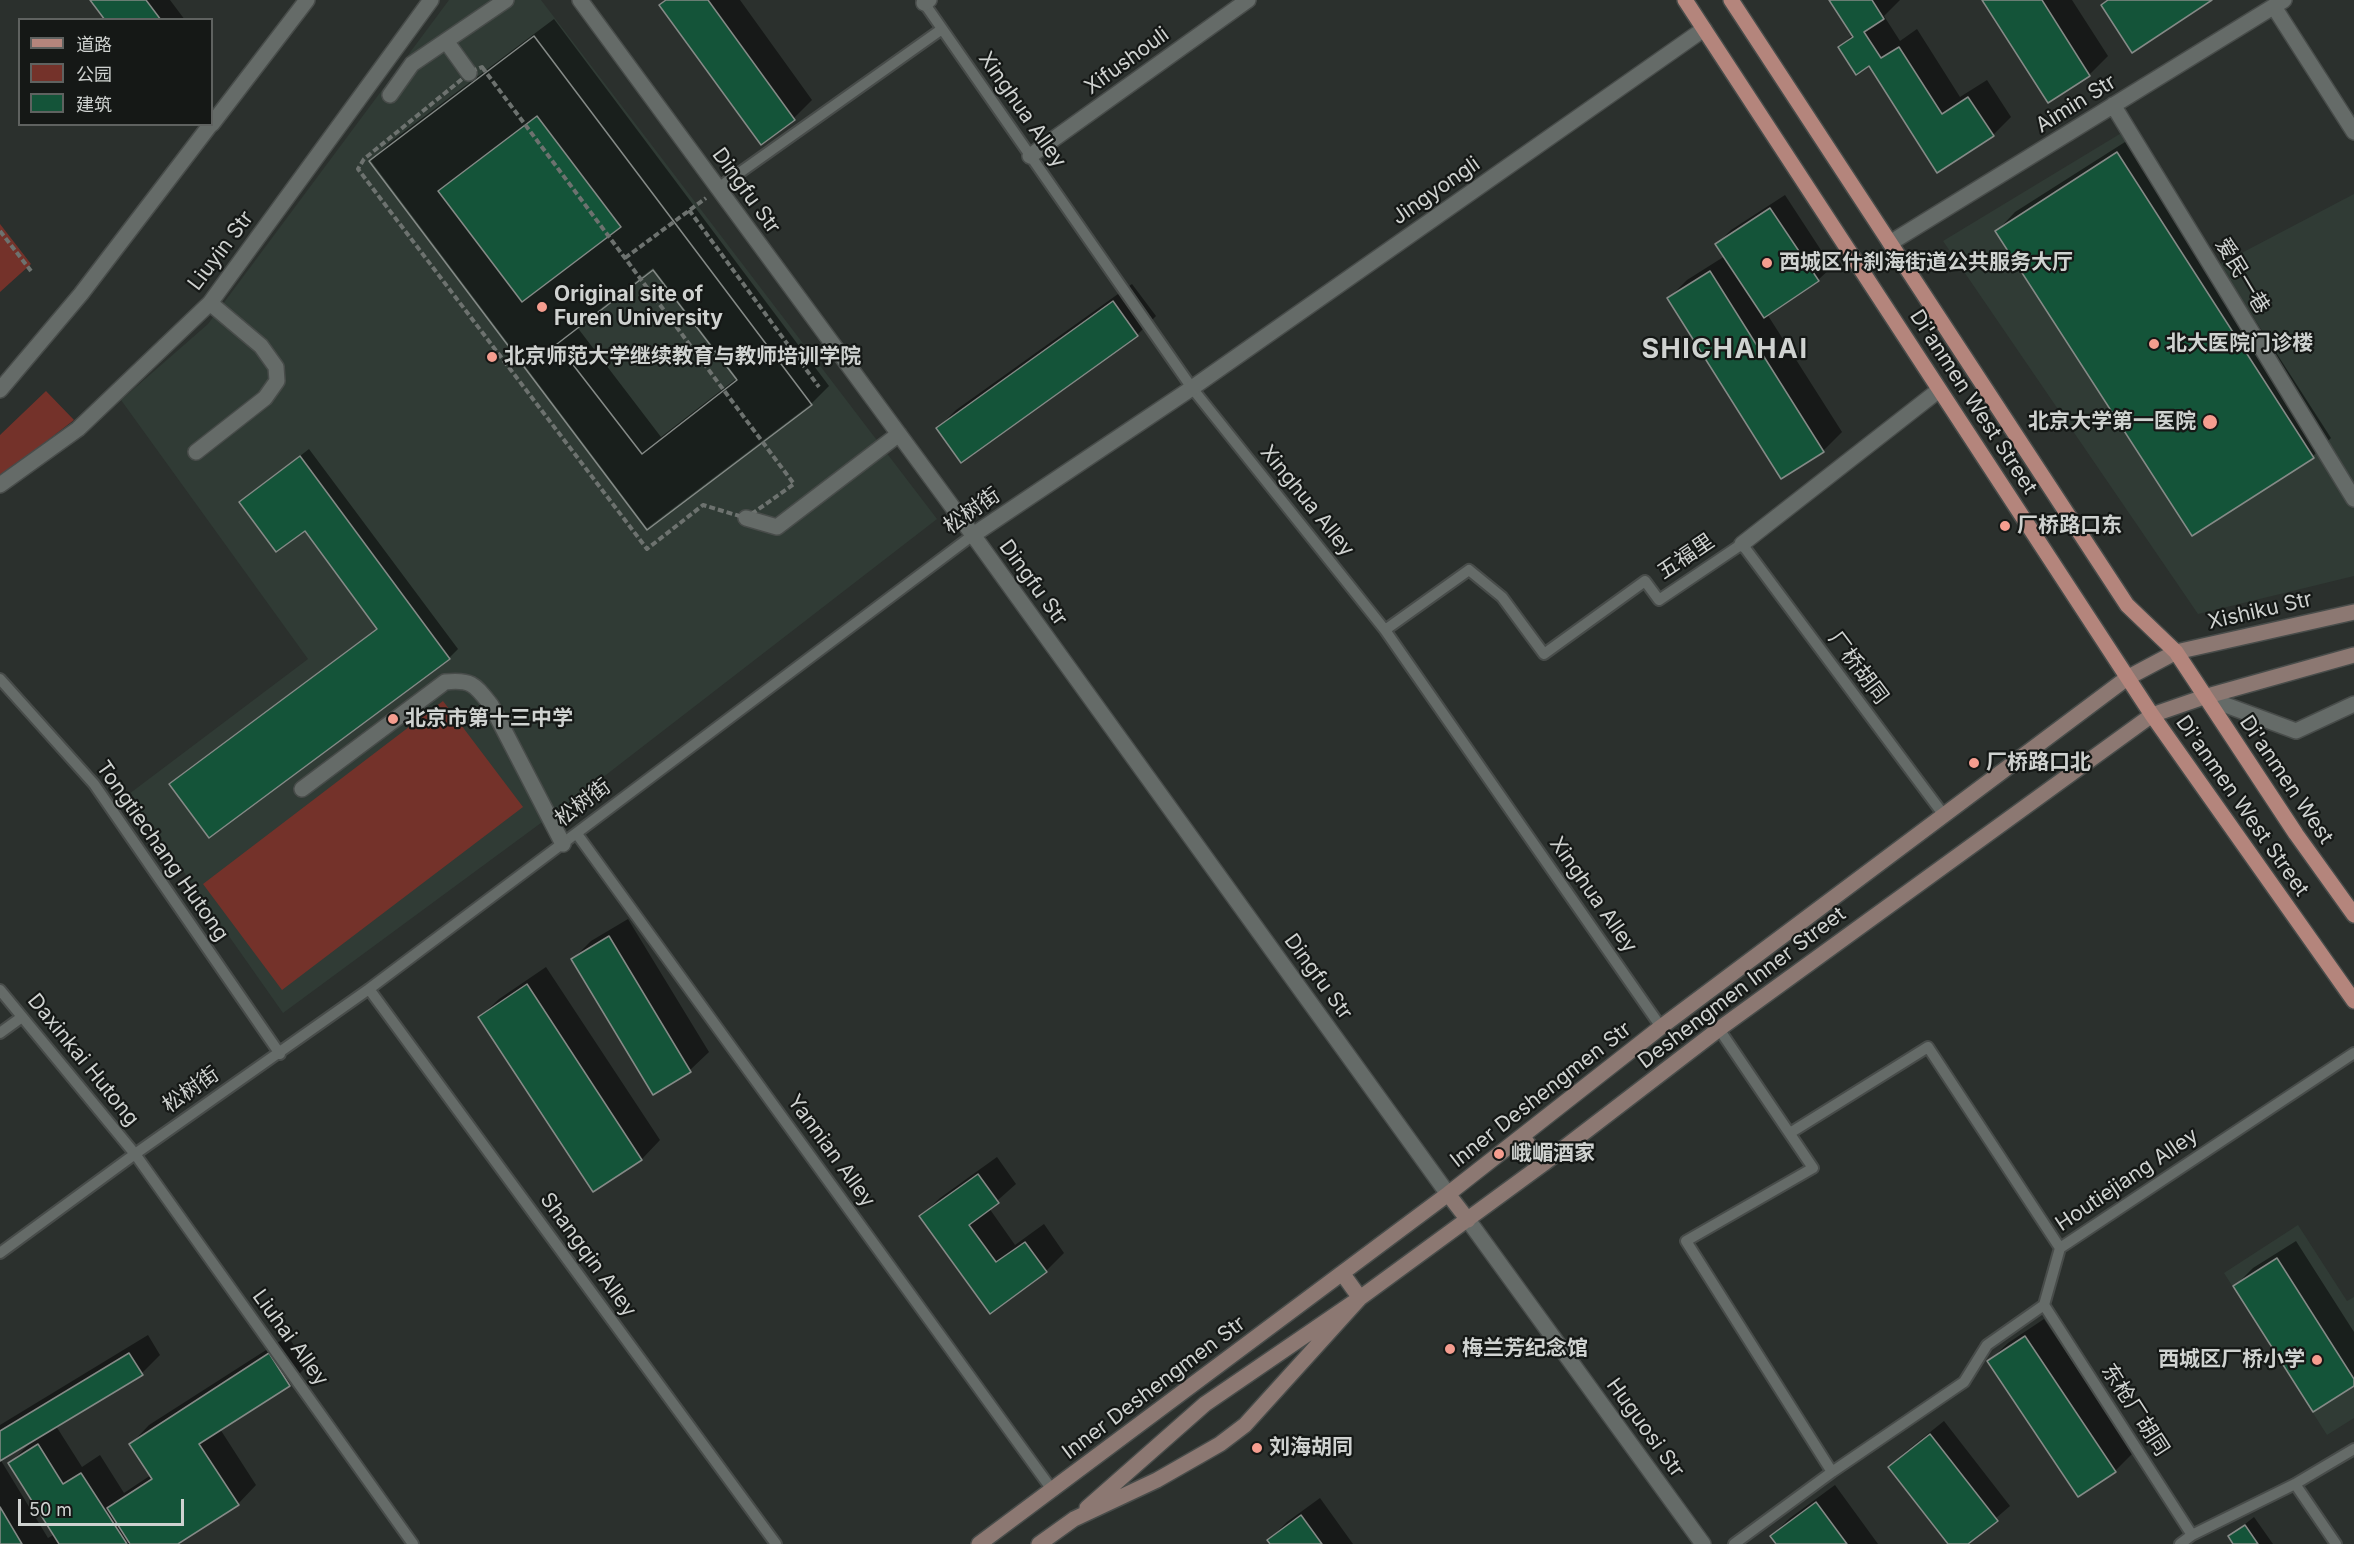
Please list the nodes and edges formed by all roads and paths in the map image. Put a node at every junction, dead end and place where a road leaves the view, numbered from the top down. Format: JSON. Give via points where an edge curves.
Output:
{"nodes":[{"id":1,"x":307,"y":0,"type":"edge"},
{"id":2,"x":431,"y":0,"type":"edge"},
{"id":3,"x":506,"y":0,"type":"edge"},
{"id":4,"x":580,"y":0,"type":"edge"},
{"id":5,"x":1248,"y":0,"type":"edge"},
{"id":6,"x":1685,"y":0,"type":"edge"},
{"id":7,"x":1731,"y":0,"type":"edge"},
{"id":8,"x":925,"y":1,"type":"edge"},
{"id":9,"x":2279,"y":4,"type":"edge"},
{"id":10,"x":942,"y":29,"type":"junction"},
{"id":11,"x":1704,"y":29,"type":"junction"},
{"id":12,"x":446,"y":41,"type":"junction"},
{"id":13,"x":469,"y":73,"type":"junction"},
{"id":14,"x":390,"y":95,"type":"dead end"},
{"id":15,"x":2113,"y":105,"type":"junction"},
{"id":16,"x":213,"y":121,"type":"edge"},
{"id":17,"x":209,"y":126,"type":"edge"},
{"id":18,"x":2354,"y":132,"type":"edge"},
{"id":19,"x":1030,"y":156,"type":"junction"},
{"id":20,"x":718,"y":188,"type":"junction"},
{"id":21,"x":689,"y":210,"type":"junction"},
{"id":22,"x":0,"y":231,"type":"edge"},
{"id":23,"x":1890,"y":243,"type":"junction"},
{"id":24,"x":625,"y":258,"type":"junction"},
{"id":25,"x":31,"y":271,"type":"dead end"},
{"id":26,"x":210,"y":303,"type":"junction"},
{"id":27,"x":819,"y":387,"type":"dead end"},
{"id":28,"x":1192,"y":388,"type":"junction"},
{"id":29,"x":0,"y":390,"type":"edge"},
{"id":30,"x":1939,"y":390,"type":"junction"},
{"id":31,"x":899,"y":435,"type":"junction"},
{"id":32,"x":196,"y":452,"type":"dead end"},
{"id":33,"x":0,"y":485,"type":"edge"},
{"id":34,"x":2354,"y":499,"type":"edge"},
{"id":35,"x":746,"y":518,"type":"junction"},
{"id":36,"x":973,"y":535,"type":"junction"},
{"id":37,"x":1742,"y":544,"type":"junction"},
{"id":38,"x":2354,"y":612,"type":"edge"},
{"id":39,"x":1385,"y":630,"type":"junction"},
{"id":40,"x":2176,"y":651,"type":"junction"},
{"id":41,"x":2354,"y":655,"type":"edge"},
{"id":42,"x":2127,"y":678,"type":"junction"},
{"id":43,"x":0,"y":679,"type":"edge"},
{"id":44,"x":2204,"y":697,"type":"junction"},
{"id":45,"x":2354,"y":704,"type":"edge"},
{"id":46,"x":2152,"y":715,"type":"junction"},
{"id":47,"x":302,"y":789,"type":"dead end"},
{"id":48,"x":1943,"y":814,"type":"junction"},
{"id":49,"x":577,"y":834,"type":"junction"},
{"id":50,"x":563,"y":844,"type":"junction"},
{"id":51,"x":2354,"y":915,"type":"edge"},
{"id":52,"x":369,"y":989,"type":"junction"},
{"id":53,"x":0,"y":990,"type":"edge"},
{"id":54,"x":2354,"y":1001,"type":"edge"},
{"id":55,"x":22,"y":1017,"type":"junction"},
{"id":56,"x":1661,"y":1027,"type":"junction"},
{"id":57,"x":1719,"y":1029,"type":"junction"},
{"id":58,"x":0,"y":1033,"type":"edge"},
{"id":59,"x":2354,"y":1053,"type":"edge"},
{"id":60,"x":280,"y":1054,"type":"junction"},
{"id":61,"x":1790,"y":1133,"type":"junction"},
{"id":62,"x":1522,"y":1136,"type":"junction"},
{"id":63,"x":135,"y":1154,"type":"junction"},
{"id":64,"x":1543,"y":1164,"type":"junction"},
{"id":65,"x":1448,"y":1194,"type":"junction"},
{"id":66,"x":1468,"y":1220,"type":"junction"},
{"id":67,"x":2060,"y":1248,"type":"junction"},
{"id":68,"x":0,"y":1253,"type":"edge"},
{"id":69,"x":1342,"y":1273,"type":"junction"},
{"id":70,"x":1360,"y":1298,"type":"junction"},
{"id":71,"x":2044,"y":1305,"type":"junction"},
{"id":72,"x":2354,"y":1449,"type":"edge"},
{"id":73,"x":1832,"y":1472,"type":"junction"},
{"id":74,"x":2295,"y":1484,"type":"junction"},
{"id":75,"x":1053,"y":1491,"type":"junction"},
{"id":76,"x":1074,"y":1520,"type":"junction"},
{"id":77,"x":2192,"y":1535,"type":"junction"},
{"id":78,"x":413,"y":1544,"type":"edge"},
{"id":79,"x":776,"y":1544,"type":"edge"},
{"id":80,"x":980,"y":1544,"type":"edge"},
{"id":81,"x":1040,"y":1544,"type":"edge"},
{"id":82,"x":1703,"y":1544,"type":"edge"},
{"id":83,"x":1734,"y":1544,"type":"edge"},
{"id":84,"x":2180,"y":1544,"type":"edge"},
{"id":85,"x":2336,"y":1544,"type":"edge"}],
"edges":[{"from":1,"to":16,"type":"street"},
{"from":2,"to":26,"type":"street","name":"Liuyin Str"},
{"from":3,"to":12,"type":"street"},
{"from":4,"to":20,"type":"street","name":"Dingfu Str"},
{"from":5,"to":19,"type":"street","name":"Xifushouli"},
{"from":6,"to":11,"type":"main road","name":"Di'anmen West Street"},
{"from":7,"to":23,"type":"main road","name":"Di'anmen West Street"},
{"from":8,"to":10,"type":"lane","name":"Xinghua Alley"},
{"from":9,"to":15,"type":"street","name":"Aimin Str"},
{"from":9,"to":18,"type":"street"},
{"from":10,"to":19,"type":"lane","name":"Xinghua Alley"},
{"from":10,"to":20,"type":"lane"},
{"from":11,"to":28,"type":"street","name":"Jingyongli"},
{"from":11,"to":30,"type":"main road","name":"Di'anmen West Street"},
{"from":12,"to":13,"type":"street"},
{"from":12,"to":14,"type":"street","via":[[412,64]]},
{"from":13,"to":24,"type":"path","via":[[482,67]]},
{"from":13,"to":35,"type":"path","via":[[364,159],[358,169],[646,549],[703,505]]},
{"from":15,"to":23,"type":"street","name":"Aimin Str"},
{"from":15,"to":34,"type":"street","name":"爱民一巷"},
{"from":17,"to":29,"type":"street","via":[[81,294]]},
{"from":19,"to":28,"type":"lane","name":"Xinghua Alley"},
{"from":20,"to":21,"type":"path"},
{"from":20,"to":31,"type":"street","name":"Dingfu Str"},
{"from":21,"to":24,"type":"path"},
{"from":21,"to":27,"type":"path"},
{"from":22,"to":25,"type":"path"},
{"from":23,"to":40,"type":"main road","name":"Di'anmen West Street","via":[[2127,606]]},
{"from":24,"to":35,"type":"path","via":[[794,484]]},
{"from":26,"to":32,"type":"street","via":[[261,346],[276,367],[277,381],[265,398]]},
{"from":26,"to":33,"type":"street","name":"Liuyin Str","via":[[78,429]]},
{"from":28,"to":36,"type":"street","name":"松树街"},
{"from":28,"to":39,"type":"lane","name":"Xinghua Alley"},
{"from":30,"to":37,"type":"street","name":"五福里"},
{"from":30,"to":42,"type":"main road","name":"Di'anmen West Street"},
{"from":31,"to":35,"type":"street","via":[[777,527]]},
{"from":31,"to":36,"type":"street","name":"Dingfu Str"},
{"from":36,"to":49,"type":"lane","name":"松树街"},
{"from":36,"to":65,"type":"street","name":"Dingfu Str"},
{"from":37,"to":39,"type":"lane","name":"五福里","via":[[1659,600],[1645,581],[1544,654],[1502,597],[1469,570]]},
{"from":37,"to":48,"type":"lane","name":"厂桥胡同"},
{"from":38,"to":40,"type":"main road","name":"Xishiku Str"},
{"from":39,"to":56,"type":"lane","name":"Xinghua Alley"},
{"from":40,"to":42,"type":"main road","name":"Xishiku Str"},
{"from":40,"to":44,"type":"main road","name":"Di'anmen West Street"},
{"from":41,"to":44,"type":"main road","name":"Deshengmen Inner Street"},
{"from":42,"to":46,"type":"main road","name":"Di'anmen West Street"},
{"from":42,"to":48,"type":"main road","name":"Inner Deshengmen Str"},
{"from":43,"to":60,"type":"lane","name":"Tongtiechang Hutong","via":[[94,784]]},
{"from":44,"to":45,"type":"street","via":[[2296,731]]},
{"from":44,"to":46,"type":"main road","name":"Deshengmen Inner Street"},
{"from":44,"to":51,"type":"main road","name":"Di'anmen West"},
{"from":46,"to":54,"type":"main road","name":"Di'anmen West Street"},
{"from":46,"to":57,"type":"main road","name":"Deshengmen Inner Street"},
{"from":47,"to":50,"type":"street","via":[[445,682],[462,680],[475,685],[491,705]]},
{"from":48,"to":56,"type":"main road","name":"Inner Deshengmen Str"},
{"from":49,"to":50,"type":"lane","name":"松树街"},
{"from":49,"to":75,"type":"lane","name":"Yannian Alley"},
{"from":50,"to":52,"type":"lane","name":"松树街"},
{"from":52,"to":60,"type":"lane","name":"松树街"},
{"from":52,"to":79,"type":"lane","name":"Shangqin Alley"},
{"from":53,"to":55,"type":"lane","name":"Daxinkai Hutong"},
{"from":55,"to":58,"type":"lane"},
{"from":55,"to":63,"type":"lane","name":"Daxinkai Hutong"},
{"from":56,"to":62,"type":"main road","name":"Inner Deshengmen Str"},
{"from":57,"to":61,"type":"lane"},
{"from":57,"to":64,"type":"main road","name":"Deshengmen Inner Street"},
{"from":59,"to":67,"type":"lane","name":"Houtiejiang Alley"},
{"from":60,"to":63,"type":"lane","name":"松树街"},
{"from":61,"to":67,"type":"lane","via":[[1928,1047]]},
{"from":61,"to":73,"type":"lane","via":[[1813,1168],[1686,1241]]},
{"from":62,"to":64,"type":"main road"},
{"from":62,"to":65,"type":"main road","name":"Inner Deshengmen Str"},
{"from":63,"to":68,"type":"lane","name":"松树街"},
{"from":63,"to":78,"type":"lane","name":"Liuhai Alley"},
{"from":64,"to":66,"type":"main road","name":"Deshengmen Inner Street"},
{"from":65,"to":66,"type":"main road"},
{"from":65,"to":69,"type":"main road","name":"Inner Deshengmen Str"},
{"from":66,"to":70,"type":"main road","name":"Deshengmen Inner Street"},
{"from":66,"to":82,"type":"street","name":"Huguosi Str"},
{"from":67,"to":71,"type":"lane","name":"Houtiejiang Alley"},
{"from":69,"to":70,"type":"main road"},
{"from":69,"to":75,"type":"main road","name":"Inner Deshengmen Str"},
{"from":70,"to":76,"type":"main road","name":"Deshengmen Inner Street","via":[[1205,1404]]},
{"from":70,"to":76,"type":"main road","name":"Deshengmen Inner Street","via":[[1245,1425],[1220,1444],[1156,1480]]},
{"from":71,"to":73,"type":"lane","via":[[1987,1345],[1964,1382]]},
{"from":71,"to":77,"type":"lane","name":"东枪厂胡同"},
{"from":72,"to":74,"type":"lane"},
{"from":73,"to":83,"type":"lane"},
{"from":74,"to":77,"type":"lane"},
{"from":74,"to":85,"type":"lane"},
{"from":75,"to":80,"type":"main road","name":"Inner Deshengmen Str"},
{"from":76,"to":81,"type":"main road","name":"Deshengmen Inner Street"},
{"from":77,"to":84,"type":"lane"}]}
